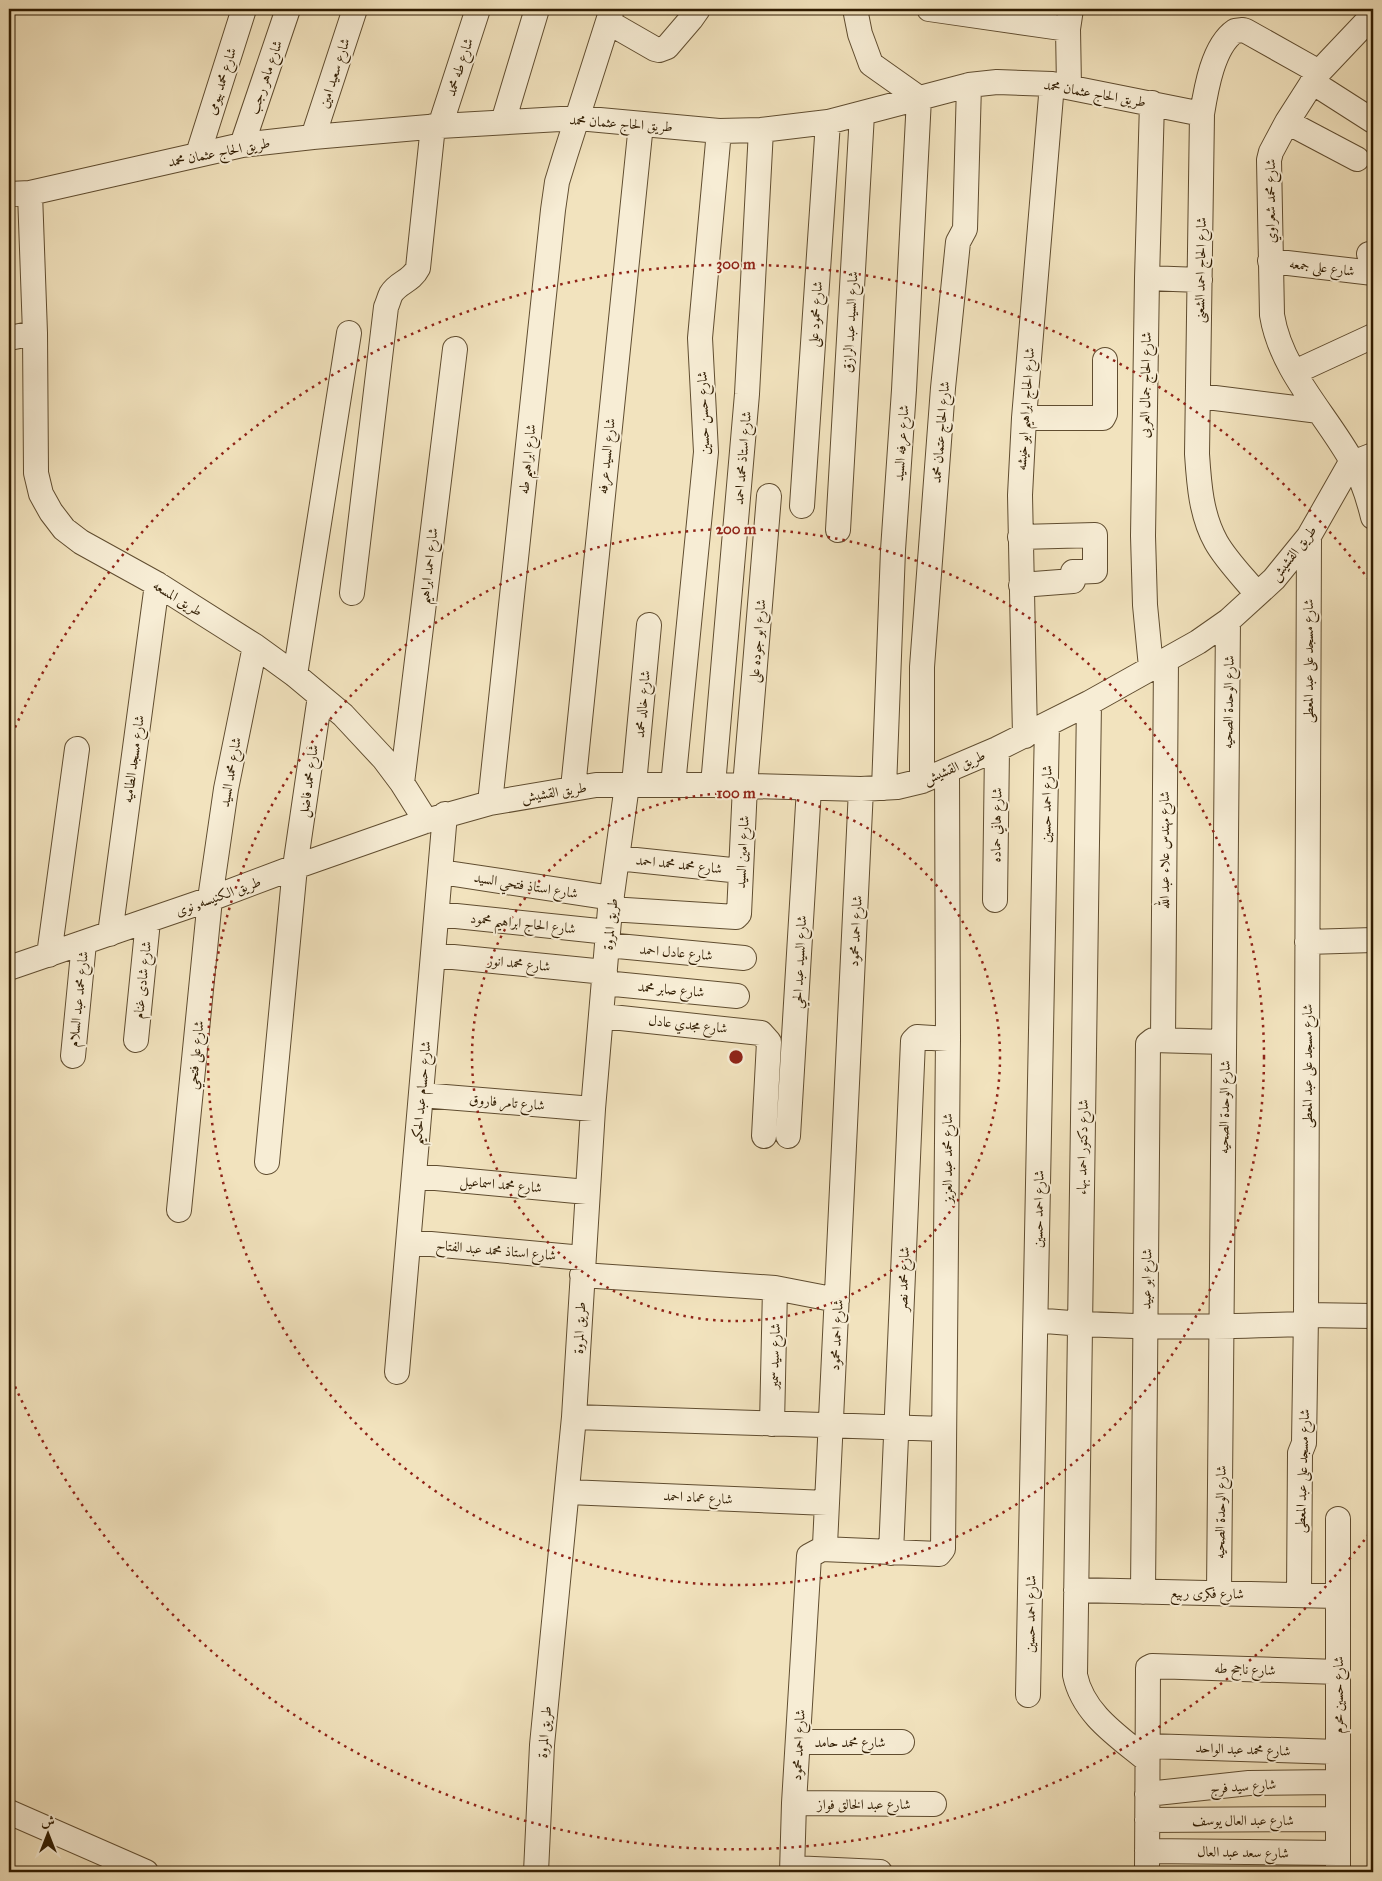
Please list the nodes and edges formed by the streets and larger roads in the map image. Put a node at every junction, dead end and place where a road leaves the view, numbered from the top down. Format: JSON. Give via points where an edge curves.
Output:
{"nodes":[{"id":1,"x":244,"y":9,"type":"edge"},
{"id":2,"x":288,"y":9,"type":"edge"},
{"id":3,"x":355,"y":9,"type":"edge"},
{"id":4,"x":478,"y":9,"type":"edge"},
{"id":5,"x":537,"y":9,"type":"edge"},
{"id":6,"x":698,"y":9,"type":"edge"},
{"id":7,"x":855,"y":9,"type":"edge"},
{"id":8,"x":928,"y":9,"type":"edge"},
{"id":9,"x":1373,"y":14,"type":"edge"},
{"id":10,"x":610,"y":15,"type":"edge"},
{"id":11,"x":1070,"y":19,"type":"edge"},
{"id":12,"x":1315,"y":77,"type":"junction"},
{"id":13,"x":969,"y":85,"type":"junction"},
{"id":14,"x":1061,"y":85,"type":"junction"},
{"id":15,"x":919,"y":98,"type":"junction"},
{"id":16,"x":1152,"y":103,"type":"junction"},
{"id":17,"x":862,"y":114,"type":"junction"},
{"id":18,"x":1202,"y":114,"type":"junction"},
{"id":19,"x":578,"y":118,"type":"junction"},
{"id":20,"x":1373,"y":120,"type":"edge"},
{"id":21,"x":503,"y":122,"type":"junction"},
{"id":22,"x":828,"y":122,"type":"junction"},
{"id":23,"x":1287,"y":122,"type":"junction"},
{"id":24,"x":641,"y":124,"type":"junction"},
{"id":25,"x":437,"y":126,"type":"junction"},
{"id":26,"x":761,"y":130,"type":"junction"},
{"id":27,"x":719,"y":131,"type":"junction"},
{"id":28,"x":313,"y":137,"type":"junction"},
{"id":29,"x":242,"y":145,"type":"junction"},
{"id":30,"x":198,"y":154,"type":"junction"},
{"id":31,"x":1356,"y":160,"type":"dead end"},
{"id":32,"x":20,"y":194,"type":"edge"},
{"id":33,"x":1270,"y":261,"type":"junction"},
{"id":34,"x":1372,"y":261,"type":"edge"},
{"id":35,"x":1147,"y":278,"type":"junction"},
{"id":36,"x":1200,"y":280,"type":"junction"},
{"id":37,"x":35,"y":333,"type":"junction"},
{"id":38,"x":349,"y":333,"type":"dead end"},
{"id":39,"x":1373,"y":336,"type":"edge"},
{"id":40,"x":9,"y":338,"type":"edge"},
{"id":41,"x":455,"y":349,"type":"dead end"},
{"id":42,"x":1106,"y":360,"type":"dead end"},
{"id":43,"x":1295,"y":372,"type":"junction"},
{"id":44,"x":1199,"y":396,"type":"junction"},
{"id":45,"x":1319,"y":410,"type":"junction"},
{"id":46,"x":1024,"y":418,"type":"junction"},
{"id":47,"x":1363,"y":459,"type":"edge"},
{"id":48,"x":769,"y":496,"type":"dead end"},
{"id":49,"x":802,"y":506,"type":"dead end"},
{"id":50,"x":1373,"y":517,"type":"edge"},
{"id":51,"x":838,"y":530,"type":"dead end"},
{"id":52,"x":1309,"y":536,"type":"junction"},
{"id":53,"x":1020,"y":537,"type":"junction"},
{"id":54,"x":157,"y":584,"type":"junction"},
{"id":55,"x":1021,"y":584,"type":"junction"},
{"id":56,"x":352,"y":593,"type":"dead end"},
{"id":57,"x":1257,"y":594,"type":"junction"},
{"id":58,"x":1228,"y":620,"type":"junction"},
{"id":59,"x":649,"y":625,"type":"dead end"},
{"id":60,"x":255,"y":646,"type":"junction"},
{"id":61,"x":1158,"y":664,"type":"junction"},
{"id":62,"x":295,"y":675,"type":"junction"},
{"id":63,"x":320,"y":696,"type":"junction"},
{"id":64,"x":1089,"y":703,"type":"junction"},
{"id":65,"x":1048,"y":724,"type":"junction"},
{"id":66,"x":1025,"y":736,"type":"junction"},
{"id":67,"x":77,"y":749,"type":"dead end"},
{"id":68,"x":997,"y":749,"type":"junction"},
{"id":69,"x":947,"y":771,"type":"junction"},
{"id":70,"x":922,"y":781,"type":"junction"},
{"id":71,"x":402,"y":783,"type":"junction"},
{"id":72,"x":631,"y":784,"type":"junction"},
{"id":73,"x":673,"y":785,"type":"junction"},
{"id":74,"x":713,"y":785,"type":"junction"},
{"id":75,"x":744,"y":786,"type":"junction"},
{"id":76,"x":573,"y":788,"type":"junction"},
{"id":77,"x":809,"y":788,"type":"junction"},
{"id":78,"x":873,"y":788,"type":"junction"},
{"id":79,"x":490,"y":803,"type":"junction"},
{"id":80,"x":436,"y":817,"type":"junction"},
{"id":81,"x":617,"y":858,"type":"junction"},
{"id":82,"x":295,"y":867,"type":"junction"},
{"id":83,"x":741,"y":871,"type":"junction"},
{"id":84,"x":441,"y":872,"type":"junction"},
{"id":85,"x":210,"y":899,"type":"junction"},
{"id":86,"x":995,"y":900,"type":"dead end"},
{"id":87,"x":437,"y":914,"type":"junction"},
{"id":88,"x":148,"y":921,"type":"junction"},
{"id":89,"x":610,"y":921,"type":"junction"},
{"id":90,"x":110,"y":934,"type":"junction"},
{"id":91,"x":1373,"y":940,"type":"edge"},
{"id":92,"x":1307,"y":942,"type":"junction"},
{"id":93,"x":84,"y":943,"type":"junction"},
{"id":94,"x":49,"y":955,"type":"junction"},
{"id":95,"x":433,"y":955,"type":"junction"},
{"id":96,"x":744,"y":958,"type":"dead end"},
{"id":97,"x":9,"y":968,"type":"edge"},
{"id":98,"x":605,"y":978,"type":"junction"},
{"id":99,"x":737,"y":996,"type":"dead end"},
{"id":100,"x":602,"y":1016,"type":"junction"},
{"id":101,"x":136,"y":1040,"type":"dead end"},
{"id":102,"x":948,"y":1040,"type":"junction"},
{"id":103,"x":1163,"y":1040,"type":"junction"},
{"id":104,"x":1224,"y":1042,"type":"junction"},
{"id":105,"x":73,"y":1056,"type":"dead end"},
{"id":106,"x":421,"y":1095,"type":"junction"},
{"id":107,"x":593,"y":1110,"type":"junction"},
{"id":108,"x":764,"y":1136,"type":"dead end"},
{"id":109,"x":788,"y":1136,"type":"dead end"},
{"id":110,"x":267,"y":1162,"type":"dead end"},
{"id":111,"x":414,"y":1176,"type":"junction"},
{"id":112,"x":587,"y":1192,"type":"junction"},
{"id":113,"x":179,"y":1210,"type":"dead end"},
{"id":114,"x":408,"y":1242,"type":"junction"},
{"id":115,"x":582,"y":1266,"type":"junction"},
{"id":116,"x":775,"y":1288,"type":"junction"},
{"id":117,"x":837,"y":1300,"type":"junction"},
{"id":118,"x":1373,"y":1316,"type":"edge"},
{"id":119,"x":1036,"y":1320,"type":"junction"},
{"id":120,"x":1306,"y":1320,"type":"junction"},
{"id":121,"x":1080,"y":1324,"type":"junction"},
{"id":122,"x":1145,"y":1326,"type":"junction"},
{"id":123,"x":1222,"y":1326,"type":"junction"},
{"id":124,"x":397,"y":1372,"type":"dead end"},
{"id":125,"x":574,"y":1417,"type":"junction"},
{"id":126,"x":772,"y":1424,"type":"junction"},
{"id":127,"x":832,"y":1425,"type":"junction"},
{"id":128,"x":897,"y":1427,"type":"junction"},
{"id":129,"x":944,"y":1429,"type":"junction"},
{"id":130,"x":568,"y":1492,"type":"junction"},
{"id":131,"x":828,"y":1503,"type":"junction"},
{"id":132,"x":1338,"y":1519,"type":"dead end"},
{"id":133,"x":822,"y":1549,"type":"junction"},
{"id":134,"x":890,"y":1553,"type":"junction"},
{"id":135,"x":1076,"y":1590,"type":"junction"},
{"id":136,"x":1143,"y":1592,"type":"junction"},
{"id":137,"x":1219,"y":1593,"type":"junction"},
{"id":138,"x":1299,"y":1595,"type":"junction"},
{"id":139,"x":1338,"y":1596,"type":"junction"},
{"id":140,"x":1338,"y":1672,"type":"junction"},
{"id":141,"x":1028,"y":1695,"type":"dead end"},
{"id":142,"x":798,"y":1742,"type":"junction"},
{"id":143,"x":902,"y":1742,"type":"dead end"},
{"id":144,"x":1338,"y":1752,"type":"junction"},
{"id":145,"x":1147,"y":1753,"type":"junction"},
{"id":146,"x":1338,"y":1782,"type":"junction"},
{"id":147,"x":1147,"y":1794,"type":"junction"},
{"id":148,"x":794,"y":1803,"type":"junction"},
{"id":149,"x":934,"y":1804,"type":"dead end"},
{"id":150,"x":9,"y":1812,"type":"edge"},
{"id":151,"x":1338,"y":1819,"type":"junction"},
{"id":152,"x":1147,"y":1820,"type":"junction"},
{"id":153,"x":1148,"y":1862,"type":"edge"},
{"id":154,"x":1338,"y":1863,"type":"edge"},
{"id":155,"x":792,"y":1870,"type":"edge"},
{"id":156,"x":146,"y":1872,"type":"edge"},
{"id":157,"x":536,"y":1872,"type":"edge"},
{"id":158,"x":880,"y":1872,"type":"edge"}],
"edges":[{"from":1,"to":30,"type":"street","name":"شارع محمد بيومى"},
{"from":2,"to":29,"type":"street","name":"شارع ماهر رجب"},
{"from":3,"to":28,"type":"street","name":"شارع سعيد امين"},
{"from":4,"to":25,"type":"street","name":"شارع طه محمد"},
{"from":5,"to":21,"type":"street"},
{"from":6,"to":10,"type":"street","via":[[667,47],[659,50]]},
{"from":7,"to":15,"type":"street","via":[[871,64]]},
{"from":8,"to":11,"type":"street"},
{"from":9,"to":12,"type":"street","name":"شارع محمد شعراوي"},
{"from":10,"to":19,"type":"street","name":"شارع ابراهيم طه"},
{"from":11,"to":14,"type":"street","name":"شارع الحاج ابراهيم ابو خيشه"},
{"from":12,"to":18,"type":"street","name":"شارع الحاج احمد الشعنى","via":[[1246,31],[1235,31],[1214,63]]},
{"from":12,"to":20,"type":"street"},
{"from":12,"to":23,"type":"street","name":"شارع محمد شعراوي"},
{"from":13,"to":14,"type":"street","name":"طريق الحاج عثمان محمد","via":[[997,82]]},
{"from":13,"to":15,"type":"street","name":"طريق الحاج عثمان محمد"},
{"from":13,"to":70,"type":"street","name":"شارع الحاج عتمان محمد","via":[[965,230],[958,242],[943,388],[922,667]]},
{"from":14,"to":16,"type":"street","name":"طريق الحاج عثمان محمد"},
{"from":14,"to":46,"type":"street","name":"شارع الحاج ابراهيم ابو خيشه"},
{"from":15,"to":17,"type":"street","name":"طريق الحاج عثمان محمد"},
{"from":15,"to":78,"type":"street","name":"شارع عرفه السيد","via":[[893,560]]},
{"from":16,"to":18,"type":"street","name":"طريق الحاج عثمان محمد"},
{"from":16,"to":35,"type":"street","name":"شارع الحاج جمال العربى"},
{"from":17,"to":22,"type":"street","name":"طريق الحاج عثمان محمد"},
{"from":17,"to":51,"type":"street","name":"شارع السيد عبد الرازق"},
{"from":18,"to":36,"type":"street","name":"شارع الحاج احمد الشعنى"},
{"from":19,"to":21,"type":"street","name":"طريق الحاج عثمان محمد"},
{"from":19,"to":24,"type":"street","name":"طريق الحاج عثمان محمد"},
{"from":19,"to":79,"type":"street","name":"شارع ابراهيم طه","via":[[557,182],[553,210]]},
{"from":21,"to":25,"type":"street","name":"طريق الحاج عثمان محمد"},
{"from":22,"to":26,"type":"street","name":"طريق الحاج عثمان محمد"},
{"from":22,"to":49,"type":"street","name":"شارع محمود على"},
{"from":23,"to":31,"type":"street"},
{"from":23,"to":33,"type":"street","name":"شارع محمد شعراوي","via":[[1269,160]]},
{"from":24,"to":27,"type":"street","name":"طريق الحاج عثمان محمد"},
{"from":24,"to":76,"type":"street","name":"شارع السيد عرفه"},
{"from":25,"to":28,"type":"street","name":"طريق الحاج عثمان محمد"},
{"from":25,"to":56,"type":"street","name":"شارع طه محمد","via":[[418,268],[414,276],[390,295],[386,306]]},
{"from":26,"to":27,"type":"street","name":"طريق الحاج عثمان محمد"},
{"from":26,"to":74,"type":"street","name":"شارع استاذ محمد احمد","via":[[747,394]]},
{"from":27,"to":73,"type":"street","name":"شارع حسن حسين","via":[[700,338],[706,452]]},
{"from":28,"to":29,"type":"street","name":"طريق الحاج عثمان محمد"},
{"from":29,"to":30,"type":"street","name":"طريق الحاج عثمان محمد"},
{"from":30,"to":32,"type":"street","name":"طريق الحاج عثمان محمد"},
{"from":32,"to":37,"type":"street","name":"طريق المسعه"},
{"from":33,"to":34,"type":"street","name":"شارع على جمعه"},
{"from":33,"to":43,"type":"street","name":"شارع محمد شعراوي","via":[[1275,331],[1282,352]]},
{"from":35,"to":36,"type":"street"},
{"from":35,"to":61,"type":"street","name":"شارع الحاج جمال العربى","via":[[1143,536],[1145,605]]},
{"from":36,"to":44,"type":"street","name":"شارع الحاج احمد الشعنى"},
{"from":37,"to":40,"type":"street"},
{"from":37,"to":54,"type":"street","name":"طريق المسعه","via":[[36,474],[42,494],[64,529],[81,542]]},
{"from":38,"to":62,"type":"street"},
{"from":39,"to":43,"type":"street"},
{"from":41,"to":71,"type":"street","name":"شارع احمد ابراهيم"},
{"from":42,"to":46,"type":"street","via":[[1103,418]]},
{"from":43,"to":45,"type":"street","name":"شارع محمد شعراوي"},
{"from":44,"to":45,"type":"street"},
{"from":44,"to":57,"type":"street","name":"شارع الحاج احمد الشعنى","via":[[1197,454],[1205,514],[1216,542]]},
{"from":45,"to":47,"type":"street","name":"شارع محمد شعراوي"},
{"from":46,"to":53,"type":"street","name":"شارع الحاج ابراهيم ابو خيشه"},
{"from":47,"to":50,"type":"street"},
{"from":47,"to":52,"type":"street","name":"طريق القشيش","via":[[1349,465]]},
{"from":48,"to":75,"type":"street","name":"شارع ابو جوده على"},
{"from":52,"to":57,"type":"street","name":"طريق القشيش","via":[[1274,579]]},
{"from":52,"to":92,"type":"street","name":"شارع مسجد على عبد المعطى"},
{"from":53,"to":55,"type":"street","name":"شارع الحاج ابراهيم ابو خيشه"},
{"from":53,"to":55,"type":"street","via":[[1094,535],[1095,571],[1073,572],[1073,581]]},
{"from":54,"to":60,"type":"street","name":"طريق المسعه"},
{"from":54,"to":90,"type":"street","name":"شارع مسجد الطاميه"},
{"from":55,"to":66,"type":"street","name":"شارع الحاج ابراهيم ابو خيشه"},
{"from":57,"to":58,"type":"street","name":"طريق القشيش"},
{"from":58,"to":61,"type":"street","name":"طريق القشيش","via":[[1198,642]]},
{"from":58,"to":104,"type":"street","name":"شارع الوحدة الصحيه"},
{"from":59,"to":72,"type":"street","name":"شارع خالد محمد"},
{"from":60,"to":62,"type":"street","name":"طريق المسعه"},
{"from":60,"to":85,"type":"street","name":"شارع محمد السيد","via":[[226,789]]},
{"from":61,"to":64,"type":"street","name":"طريق القشيش"},
{"from":61,"to":103,"type":"street","name":"شارع مهندس علاء عبد الله"},
{"from":62,"to":63,"type":"street","name":"طريق المسعه"},
{"from":63,"to":71,"type":"street","name":"طريق المسعه","via":[[364,736]]},
{"from":63,"to":82,"type":"street","name":"شارع محمد فاضل"},
{"from":64,"to":65,"type":"street","name":"طريق القشيش"},
{"from":64,"to":121,"type":"street","name":"شارع دكتور احمد بهاء"},
{"from":65,"to":66,"type":"street","name":"طريق القشيش"},
{"from":65,"to":119,"type":"street","name":"شارع احمد حسين"},
{"from":66,"to":68,"type":"street","name":"طريق القشيش"},
{"from":67,"to":94,"type":"street"},
{"from":68,"to":69,"type":"street","name":"طريق القشيش"},
{"from":68,"to":86,"type":"street","name":"شارع هاني حماده"},
{"from":69,"to":70,"type":"street","name":"طريق القشيش"},
{"from":69,"to":102,"type":"street","name":"شارع محمد عبد العزيز"},
{"from":70,"to":78,"type":"street","name":"طريق القشيش"},
{"from":71,"to":80,"type":"street","name":"طريق المسعه"},
{"from":72,"to":73,"type":"street","name":"طريق القشيش"},
{"from":72,"to":76,"type":"street","name":"طريق القشيش"},
{"from":72,"to":81,"type":"street","name":"طريق المروة"},
{"from":73,"to":74,"type":"street","name":"طريق القشيش"},
{"from":74,"to":75,"type":"street","name":"طريق القشيش"},
{"from":75,"to":77,"type":"street","name":"طريق القشيش"},
{"from":75,"to":83,"type":"street","name":"شارع امين السيد"},
{"from":76,"to":79,"type":"street","name":"طريق القشيش"},
{"from":77,"to":78,"type":"street","name":"طريق القشيش"},
{"from":77,"to":109,"type":"street","name":"شارع السيد عبد الحي"},
{"from":78,"to":117,"type":"street","name":"شارع احمد محمود"},
{"from":79,"to":80,"type":"street","name":"طريق القشيش"},
{"from":80,"to":82,"type":"street","name":"طريق الكنيسه, نوى"},
{"from":80,"to":84,"type":"street","name":"شارع حسام عبد الحكيم"},
{"from":81,"to":83,"type":"street","name":"شارع محمد محمد احمد"},
{"from":81,"to":89,"type":"street","name":"طريق المروة"},
{"from":82,"to":85,"type":"street","name":"طريق الكنيسه, نوى"},
{"from":82,"to":110,"type":"street","name":"شارع محمد فاضل"},
{"from":83,"to":89,"type":"street","name":"شارع امين السيد","via":[[739,914],[736,917]]},
{"from":84,"to":87,"type":"street","name":"شارع حسام عبد الحكيم"},
{"from":84,"to":89,"type":"street","name":"شارع استاذ فتحي السيد"},
{"from":85,"to":88,"type":"street","name":"طريق الكنيسه, نوى"},
{"from":85,"to":113,"type":"street","name":"شارع على فتحي"},
{"from":87,"to":89,"type":"street","name":"شارع الحاج ابراهيم محمود"},
{"from":87,"to":95,"type":"street","name":"شارع حسام عبد الحكيم"},
{"from":88,"to":90,"type":"street","name":"طريق الكنيسه, نوى"},
{"from":88,"to":101,"type":"street","name":"شارع شادى غنام"},
{"from":89,"to":96,"type":"street","name":"شارع عادل احمد"},
{"from":89,"to":98,"type":"street","name":"طريق المروة"},
{"from":90,"to":93,"type":"street","name":"طريق الكنيسه, نوى"},
{"from":91,"to":92,"type":"street"},
{"from":92,"to":120,"type":"street","name":"شارع مسجد على عبد المعطى"},
{"from":93,"to":94,"type":"street","name":"طريق الكنيسه, نوى"},
{"from":93,"to":105,"type":"street","name":"شارع محمد عبد السلام"},
{"from":94,"to":97,"type":"street","name":"طريق الكنيسه, نوى"},
{"from":95,"to":98,"type":"street","name":"شارع محمد انور"},
{"from":95,"to":106,"type":"street","name":"شارع حسام عبد الحكيم"},
{"from":98,"to":99,"type":"street","name":"شارع صابر محمد"},
{"from":98,"to":100,"type":"street","name":"طريق المروة"},
{"from":100,"to":107,"type":"street","name":"طريق المروة"},
{"from":100,"to":108,"type":"street","name":"شارع مجدي عادل","via":[[761,1033],[770,1042]]},
{"from":102,"to":128,"type":"street","name":"شارع محمد نصر","via":[[917,1037],[914,1041]]},
{"from":102,"to":129,"type":"street","name":"شارع محمد عبد العزيز"},
{"from":103,"to":104,"type":"street"},
{"from":103,"to":122,"type":"street","name":"شارع ابو عبيد","via":[[1152,1040],[1148,1044]]},
{"from":104,"to":123,"type":"street","name":"شارع الوحدة الصحيه"},
{"from":106,"to":107,"type":"street","name":"شارع تامر فاروق"},
{"from":106,"to":111,"type":"street","name":"شارع حسام عبد الحكيم"},
{"from":107,"to":112,"type":"street","name":"طريق المروة"},
{"from":111,"to":112,"type":"street","name":"شارع محمد اسماعيل"},
{"from":111,"to":114,"type":"street","name":"شارع حسام عبد الحكيم"},
{"from":112,"to":115,"type":"street","name":"طريق المروة"},
{"from":114,"to":115,"type":"street","name":"شارع استاذ محمد عبد الفتاح"},
{"from":114,"to":124,"type":"street","name":"شارع حسام عبد الحكيم"},
{"from":115,"to":116,"type":"street","name":"شارع استاذ محمد عبد الفتاح"},
{"from":115,"to":125,"type":"street","name":"طريق المروة"},
{"from":116,"to":117,"type":"street","name":"شارع استاذ محمد عبد الفتاح"},
{"from":116,"to":126,"type":"street","name":"شارع سيد سمير"},
{"from":117,"to":127,"type":"street","name":"شارع احمد محمود"},
{"from":118,"to":120,"type":"street"},
{"from":119,"to":121,"type":"street"},
{"from":119,"to":141,"type":"street","name":"شارع احمد حسين"},
{"from":120,"to":123,"type":"street"},
{"from":120,"to":138,"type":"street","name":"شارع مسجد على عبد المعطى","via":[[1304,1443],[1300,1453]]},
{"from":121,"to":122,"type":"street"},
{"from":121,"to":135,"type":"street","name":"شارع دكتور احمد بهاء"},
{"from":122,"to":123,"type":"street"},
{"from":122,"to":136,"type":"street","name":"شارع ابو عبيد"},
{"from":123,"to":137,"type":"street","name":"شارع الوحدة الصحيه"},
{"from":125,"to":126,"type":"street"},
{"from":125,"to":130,"type":"street","name":"طريق المروة"},
{"from":126,"to":127,"type":"street"},
{"from":127,"to":128,"type":"street"},
{"from":127,"to":131,"type":"street","name":"شارع احمد محمود"},
{"from":128,"to":129,"type":"street"},
{"from":128,"to":134,"type":"street","name":"شارع محمد نصر"},
{"from":129,"to":134,"type":"street","name":"شارع محمد عبد العزيز","via":[[942,1552]]},
{"from":130,"to":131,"type":"street","name":"شارع عماد احمد"},
{"from":130,"to":157,"type":"street","name":"طريق المروة","via":[[542,1745]]},
{"from":131,"to":133,"type":"street","name":"شارع احمد محمود"},
{"from":132,"to":139,"type":"street","name":"شارع حسين محرم"},
{"from":133,"to":134,"type":"street"},
{"from":133,"to":142,"type":"street","name":"شارع احمد محمود","via":[[809,1556]]},
{"from":135,"to":136,"type":"street","name":"شارع فكرى ربيع"},
{"from":135,"to":145,"type":"street","name":"شارع دكتور احمد بهاء","via":[[1075,1675],[1078,1688],[1100,1722]]},
{"from":136,"to":137,"type":"street","name":"شارع فكرى ربيع"},
{"from":137,"to":138,"type":"street","name":"شارع فكرى ربيع"},
{"from":138,"to":139,"type":"street","name":"شارع فكرى ربيع"},
{"from":139,"to":140,"type":"street","name":"شارع حسين محرم"},
{"from":140,"to":144,"type":"street","name":"شارع حسين محرم"},
{"from":140,"to":145,"type":"street","name":"شارع ناجح طه","via":[[1152,1666],[1146,1671]]},
{"from":142,"to":143,"type":"street","name":"شارع محمد حامد"},
{"from":142,"to":148,"type":"street","name":"شارع احمد محمود"},
{"from":144,"to":145,"type":"street","name":"شارع محمد عبد الواحد"},
{"from":144,"to":146,"type":"street","name":"شارع حسين محرم"},
{"from":145,"to":147,"type":"street"},
{"from":146,"to":147,"type":"street","name":"شارع سيد فرج","via":[[1250,1784]]},
{"from":146,"to":151,"type":"street","name":"شارع حسين محرم"},
{"from":147,"to":152,"type":"street"},
{"from":148,"to":149,"type":"street","name":"شارع عبد الخالق فواز"},
{"from":148,"to":155,"type":"street","name":"شارع احمد محمود"},
{"from":150,"to":156,"type":"street"},
{"from":151,"to":152,"type":"street","name":"شارع عبد العال يوسف"},
{"from":151,"to":154,"type":"street","name":"شارع حسين محرم"},
{"from":152,"to":153,"type":"street"},
{"from":153,"to":154,"type":"street","name":"شارع سعد عبد العال"},
{"from":155,"to":158,"type":"street"}]}
